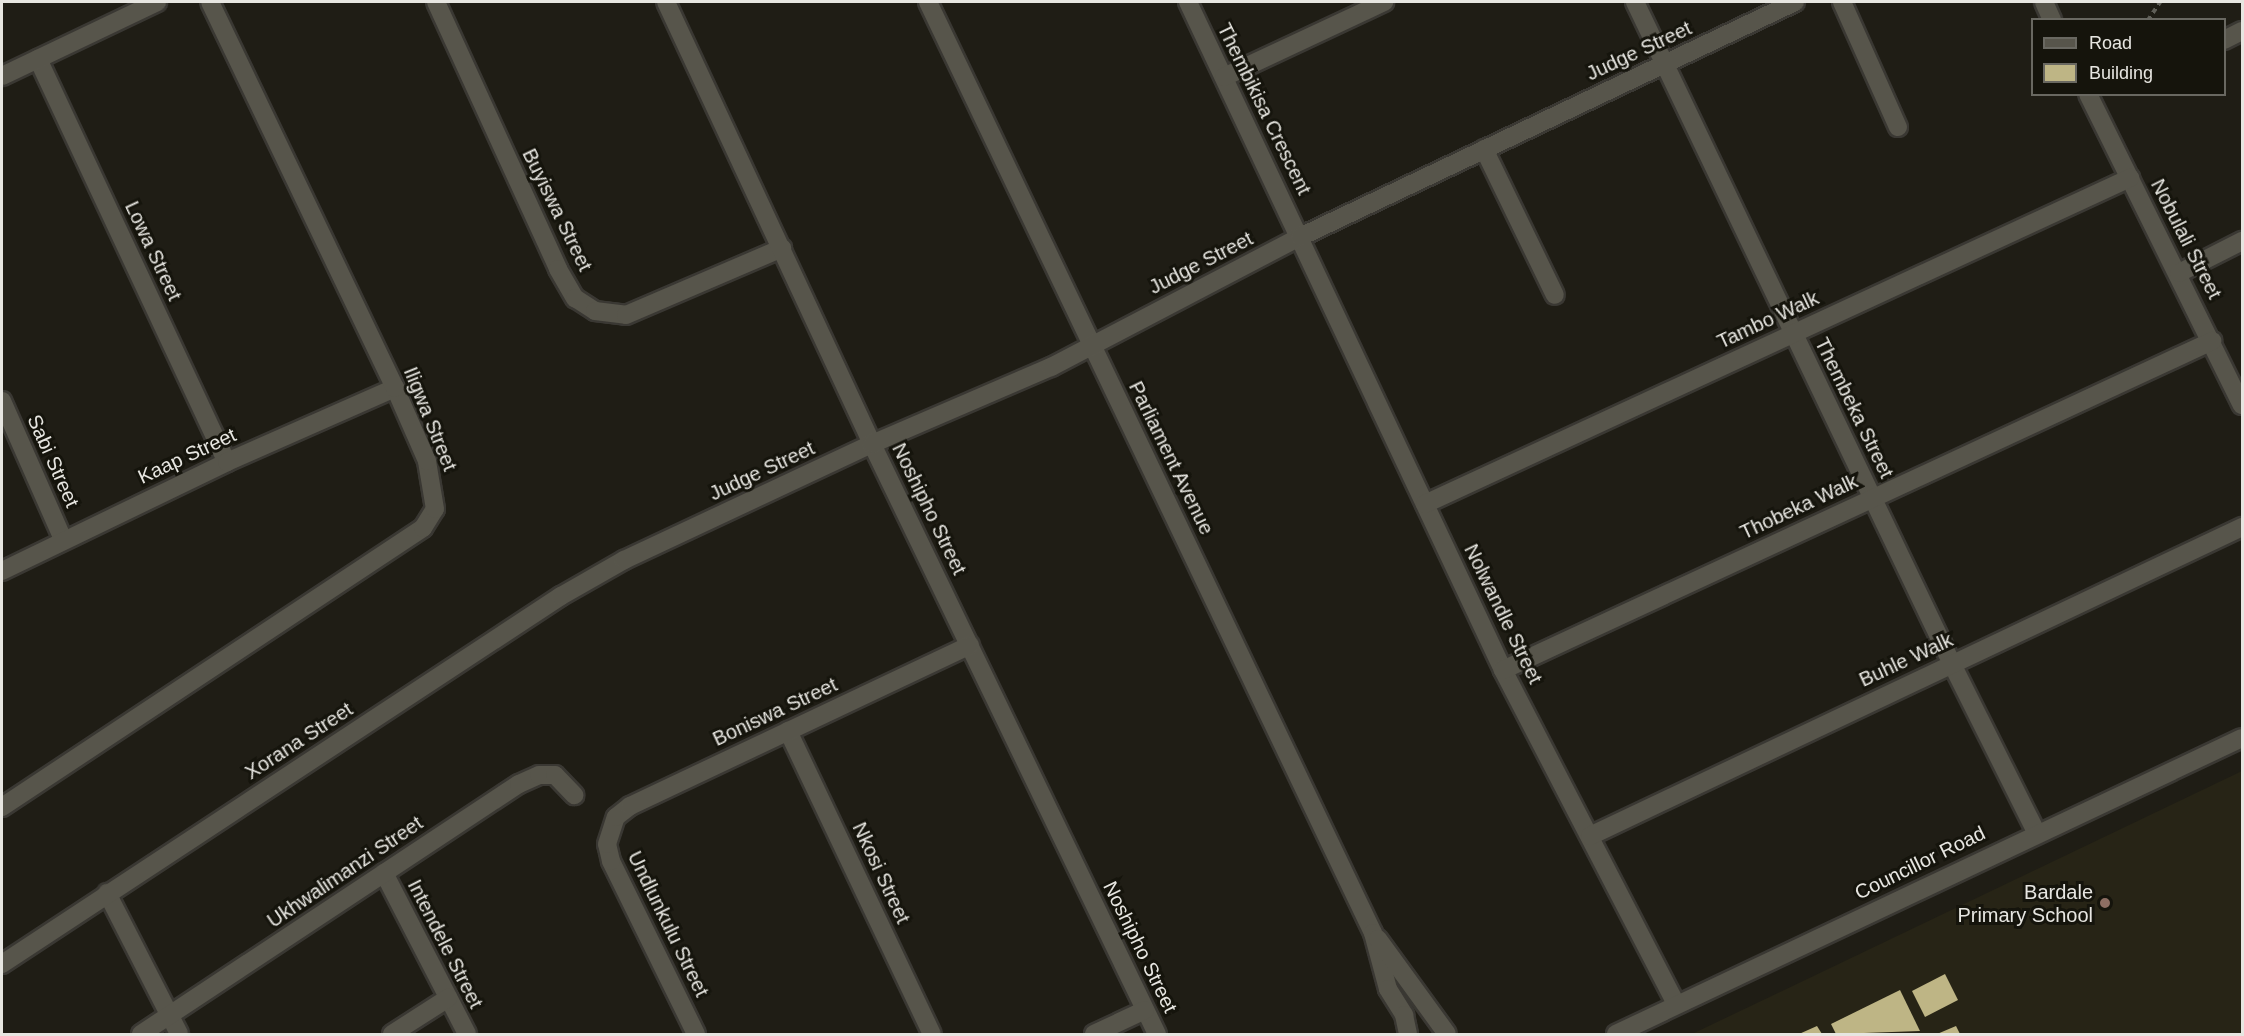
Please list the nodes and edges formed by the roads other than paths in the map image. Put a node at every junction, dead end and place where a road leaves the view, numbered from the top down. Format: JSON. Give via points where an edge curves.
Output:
{"nodes":[{"id":1,"x":157,"y":2,"type":"edge"},
{"id":2,"x":210,"y":2,"type":"edge"},
{"id":3,"x":436,"y":2,"type":"edge"},
{"id":4,"x":666,"y":2,"type":"edge"},
{"id":5,"x":928,"y":2,"type":"edge"},
{"id":6,"x":1188,"y":2,"type":"edge"},
{"id":7,"x":1384,"y":2,"type":"edge"},
{"id":8,"x":1635,"y":2,"type":"edge"},
{"id":9,"x":1795,"y":2,"type":"edge"},
{"id":10,"x":1842,"y":2,"type":"edge"},
{"id":11,"x":2044,"y":2,"type":"edge"},
{"id":12,"x":2051,"y":18,"type":"edge"},
{"id":13,"x":2242,"y":32,"type":"edge"},
{"id":14,"x":2226,"y":39,"type":"edge"},
{"id":15,"x":38,"y":59,"type":"junction"},
{"id":16,"x":1664,"y":64,"type":"junction"},
{"id":17,"x":2,"y":76,"type":"edge"},
{"id":18,"x":1224,"y":77,"type":"junction"},
{"id":19,"x":2095,"y":97,"type":"edge"},
{"id":20,"x":1898,"y":127,"type":"dead end"},
{"id":21,"x":1484,"y":149,"type":"junction"},
{"id":22,"x":2130,"y":178,"type":"junction"},
{"id":23,"x":1300,"y":237,"type":"junction"},
{"id":24,"x":2242,"y":241,"type":"edge"},
{"id":25,"x":782,"y":248,"type":"junction"},
{"id":26,"x":2179,"y":273,"type":"junction"},
{"id":27,"x":1555,"y":295,"type":"dead end"},
{"id":28,"x":1793,"y":334,"type":"junction"},
{"id":29,"x":2212,"y":341,"type":"junction"},
{"id":30,"x":1092,"y":345,"type":"junction"},
{"id":31,"x":395,"y":388,"type":"junction"},
{"id":32,"x":2,"y":401,"type":"edge"},
{"id":33,"x":2242,"y":405,"type":"edge"},
{"id":34,"x":872,"y":444,"type":"junction"},
{"id":35,"x":227,"y":462,"type":"junction"},
{"id":36,"x":1872,"y":498,"type":"junction"},
{"id":37,"x":1425,"y":504,"type":"junction"},
{"id":38,"x":2242,"y":527,"type":"edge"},
{"id":39,"x":63,"y":539,"type":"junction"},
{"id":40,"x":624,"y":560,"type":"joint"},
{"id":41,"x":2,"y":571,"type":"edge"},
{"id":42,"x":970,"y":645,"type":"junction"},
{"id":43,"x":1952,"y":664,"type":"junction"},
{"id":44,"x":1503,"y":670,"type":"junction"},
{"id":45,"x":788,"y":731,"type":"junction"},
{"id":46,"x":2242,"y":738,"type":"edge"},
{"id":47,"x":574,"y":795,"type":"dead end"},
{"id":48,"x":2,"y":807,"type":"edge"},
{"id":49,"x":609,"y":830,"type":"joint"},
{"id":50,"x":2036,"y":832,"type":"junction"},
{"id":51,"x":1590,"y":836,"type":"junction"},
{"id":52,"x":384,"y":873,"type":"junction"},
{"id":53,"x":107,"y":893,"type":"junction"},
{"id":54,"x":1373,"y":933,"type":"junction"},
{"id":55,"x":2,"y":964,"type":"edge"},
{"id":56,"x":448,"y":998,"type":"junction"},
{"id":57,"x":1676,"y":1004,"type":"junction"},
{"id":58,"x":1145,"y":1010,"type":"junction"},
{"id":59,"x":170,"y":1016,"type":"junction"},
{"id":60,"x":1617,"y":1034,"type":"edge"},
{"id":61,"x":141,"y":1035,"type":"edge"},
{"id":62,"x":179,"y":1035,"type":"edge"},
{"id":63,"x":392,"y":1035,"type":"edge"},
{"id":64,"x":467,"y":1035,"type":"edge"},
{"id":65,"x":696,"y":1035,"type":"edge"},
{"id":66,"x":932,"y":1035,"type":"edge"},
{"id":67,"x":1094,"y":1035,"type":"edge"},
{"id":68,"x":1157,"y":1035,"type":"edge"},
{"id":69,"x":1408,"y":1035,"type":"edge"},
{"id":70,"x":1447,"y":1035,"type":"edge"}],
"edges":[{"from":1,"to":15,"type":"street"},
{"from":2,"to":31,"type":"street","name":"Iligwa Street"},
{"from":3,"to":25,"type":"street","name":"Buyiswa Street","via":[[558,269],[575,298],[595,311],[626,315]]},
{"from":4,"to":25,"type":"street","name":"Noshipho Street"},
{"from":5,"to":30,"type":"street","name":"Parliament Avenue"},
{"from":6,"to":18,"type":"street","name":"Thembikisa Crescent"},
{"from":7,"to":18,"type":"street"},
{"from":8,"to":16,"type":"street","name":"Thembeka Street"},
{"from":9,"to":16,"type":"street","name":"Judge Street"},
{"from":10,"to":20,"type":"street"},
{"from":11,"to":12,"type":"street"},
{"from":13,"to":14,"type":"street"},
{"from":15,"to":17,"type":"street"},
{"from":15,"to":35,"type":"street","name":"Lowa Street"},
{"from":16,"to":21,"type":"street","name":"Judge Street"},
{"from":16,"to":28,"type":"street","name":"Thembeka Street"},
{"from":18,"to":23,"type":"street","name":"Thembikisa Crescent"},
{"from":19,"to":22,"type":"street","name":"Nobulali Street"},
{"from":21,"to":23,"type":"street","name":"Judge Street"},
{"from":21,"to":27,"type":"street"},
{"from":22,"to":26,"type":"street","name":"Nobulali Street"},
{"from":22,"to":28,"type":"street","name":"Tambo Walk"},
{"from":23,"to":30,"type":"street","name":"Judge Street"},
{"from":23,"to":37,"type":"street","name":"Nolwandle Street"},
{"from":24,"to":26,"type":"street"},
{"from":25,"to":34,"type":"street","name":"Noshipho Street"},
{"from":26,"to":29,"type":"street","name":"Nobulali Street"},
{"from":28,"to":36,"type":"street","name":"Thembeka Street"},
{"from":28,"to":37,"type":"street","name":"Tambo Walk"},
{"from":29,"to":33,"type":"street","name":"Nobulali Street"},
{"from":29,"to":36,"type":"street","name":"Thobeka Walk"},
{"from":30,"to":34,"type":"street","name":"Judge Street"},
{"from":30,"to":54,"type":"street","name":"Parliament Avenue"},
{"from":31,"to":35,"type":"street","name":"Kaap Street"},
{"from":31,"to":48,"type":"street","name":"Iligwa Street","via":[[427,461],[434,490],[435,509],[423,528]]},
{"from":32,"to":39,"type":"street","name":"Sabi Street"},
{"from":34,"to":40,"type":"street","name":"Judge Street"},
{"from":34,"to":42,"type":"street","name":"Noshipho Street"},
{"from":35,"to":39,"type":"street","name":"Kaap Street"},
{"from":36,"to":43,"type":"street","name":"Thembeka Street"},
{"from":36,"to":44,"type":"street","name":"Thobeka Walk"},
{"from":37,"to":44,"type":"street","name":"Nolwandle Street"},
{"from":38,"to":43,"type":"street","name":"Buhle Walk"},
{"from":39,"to":41,"type":"street","name":"Kaap Street"},
{"from":40,"to":53,"type":"street","name":"Xorana Street","via":[[561,596]]},
{"from":42,"to":45,"type":"street","name":"Boniswa Street"},
{"from":42,"to":58,"type":"street","name":"Noshipho Street"},
{"from":43,"to":50,"type":"street","name":"Thembeka Street"},
{"from":43,"to":51,"type":"street","name":"Buhle Walk"},
{"from":44,"to":51,"type":"street","name":"Nolwandle Street"},
{"from":45,"to":49,"type":"street","name":"Boniswa Street","via":[[630,806]]},
{"from":45,"to":66,"type":"street","name":"Nkosi Street"},
{"from":46,"to":50,"type":"street","name":"Councillor Road"},
{"from":47,"to":52,"type":"street","name":"Ukhwalimanzi Street","via":[[555,775],[539,775],[519,784]]},
{"from":49,"to":65,"type":"street","name":"Undlunkulu Street","via":[[607,844],[615,871]]},
{"from":50,"to":57,"type":"street","name":"Councillor Road"},
{"from":51,"to":57,"type":"street","name":"Nolwandle Street"},
{"from":52,"to":56,"type":"street","name":"Intendele Street"},
{"from":52,"to":59,"type":"street","name":"Ukhwalimanzi Street"},
{"from":53,"to":55,"type":"street","name":"Xorana Street"},
{"from":53,"to":59,"type":"street"},
{"from":54,"to":69,"type":"street","name":"Parliament Avenue","via":[[1388,989],[1404,1015]]},
{"from":54,"to":70,"type":"street","name":"Parliament Avenue"},
{"from":56,"to":63,"type":"street"},
{"from":56,"to":64,"type":"street","name":"Intendele Street"},
{"from":57,"to":60,"type":"street","name":"Councillor Road"},
{"from":58,"to":67,"type":"street"},
{"from":58,"to":68,"type":"street","name":"Noshipho Street"},
{"from":59,"to":61,"type":"street","name":"Ukhwalimanzi Street"},
{"from":59,"to":62,"type":"street"}]}
